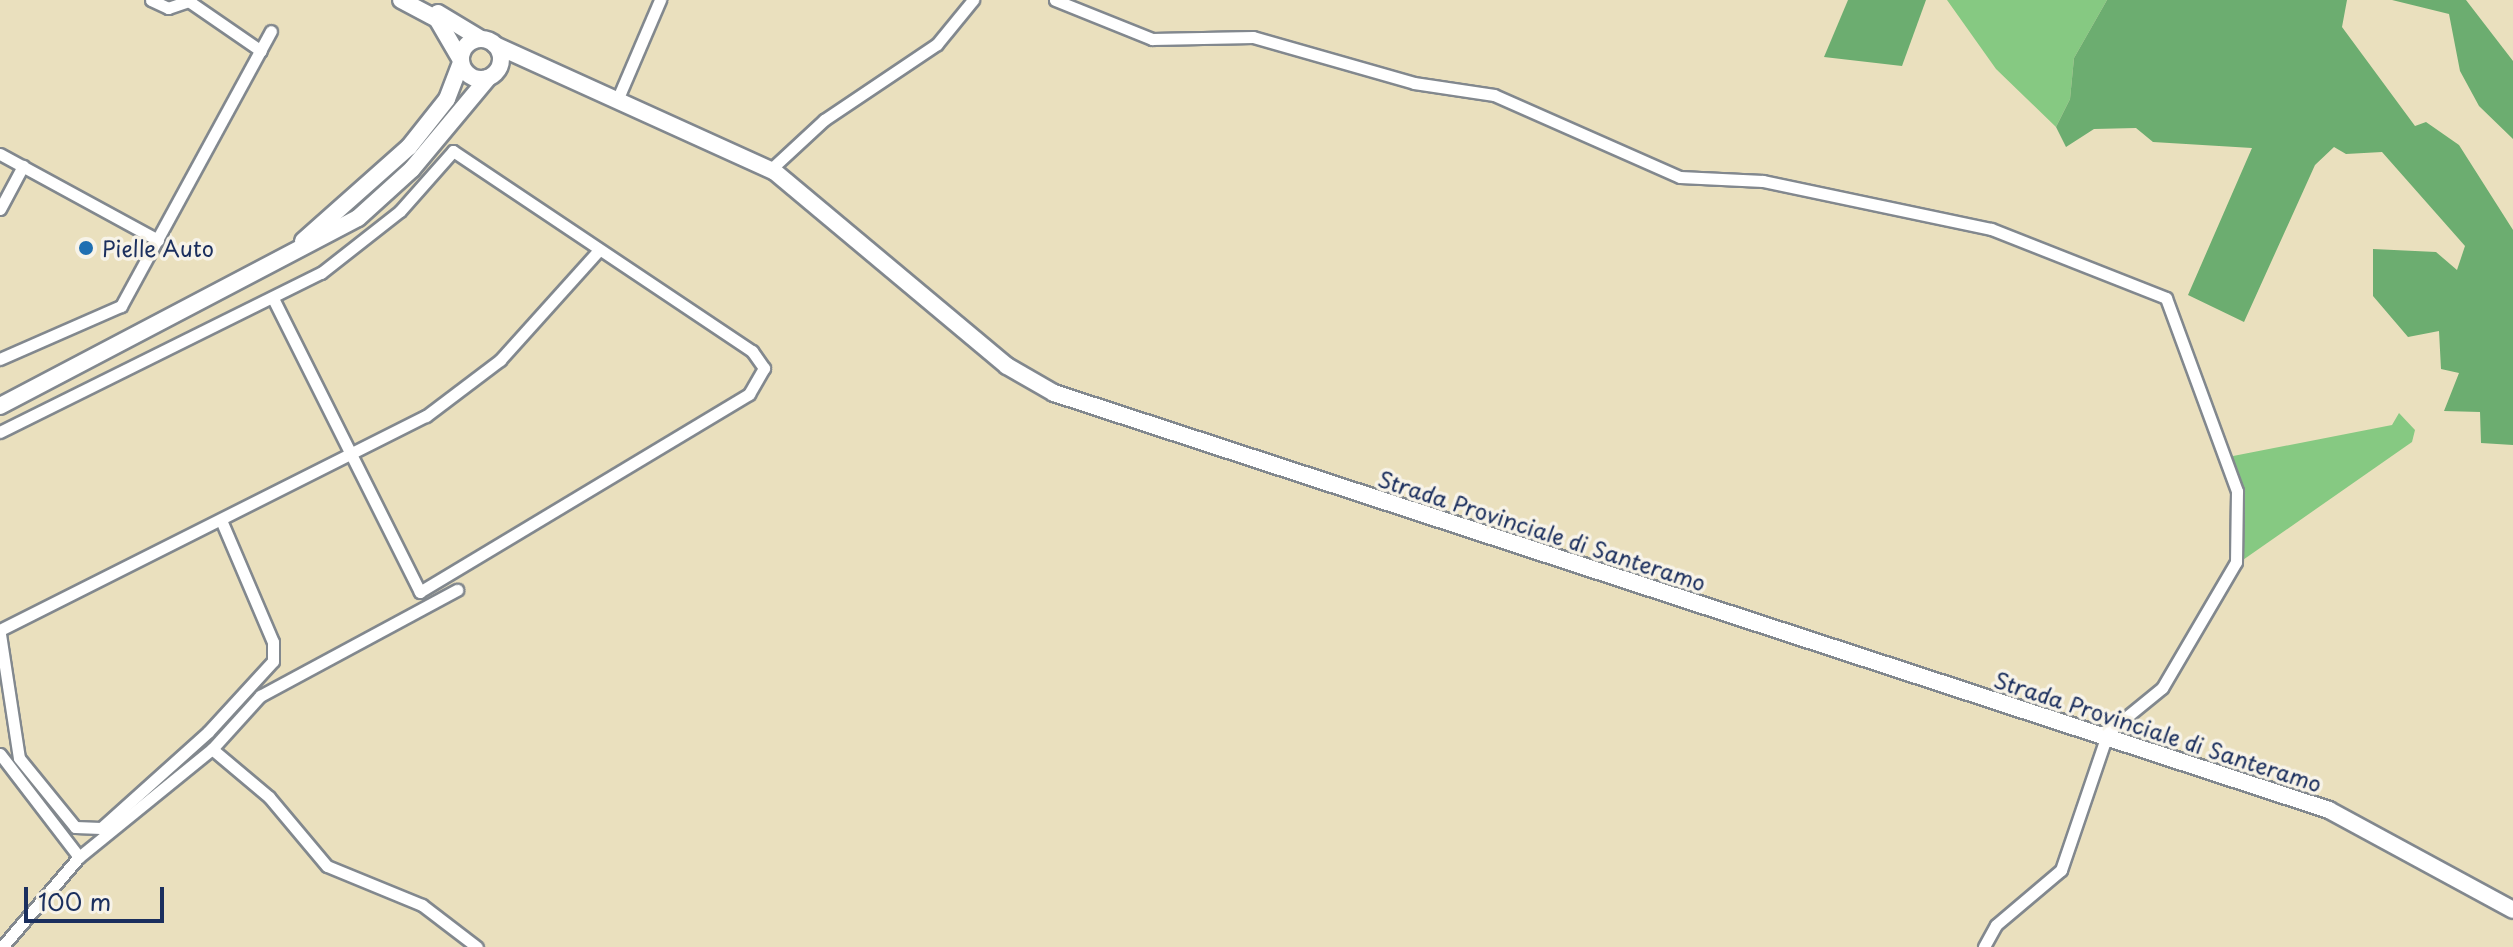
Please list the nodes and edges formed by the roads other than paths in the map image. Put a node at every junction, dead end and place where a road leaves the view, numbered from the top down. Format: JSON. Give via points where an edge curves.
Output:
{"nodes":[{"id":1,"x":151,"y":0,"type":"edge"},
{"id":2,"x":401,"y":0,"type":"edge"},
{"id":3,"x":410,"y":0,"type":"edge"},
{"id":4,"x":660,"y":0,"type":"edge"},
{"id":5,"x":973,"y":0,"type":"edge"},
{"id":6,"x":1055,"y":0,"type":"edge"},
{"id":7,"x":191,"y":1,"type":"edge"},
{"id":8,"x":271,"y":31,"type":"dead end"},
{"id":9,"x":488,"y":42,"type":"junction"},
{"id":10,"x":261,"y":51,"type":"junction"},
{"id":11,"x":461,"y":61,"type":"junction"},
{"id":12,"x":490,"y":77,"type":"junction"},
{"id":13,"x":614,"y":97,"type":"junction"},
{"id":14,"x":0,"y":154,"type":"edge"},
{"id":15,"x":23,"y":166,"type":"junction"},
{"id":16,"x":770,"y":170,"type":"junction"},
{"id":17,"x":0,"y":209,"type":"edge"},
{"id":18,"x":158,"y":240,"type":"junction"},
{"id":19,"x":599,"y":250,"type":"junction"},
{"id":20,"x":281,"y":261,"type":"junction"},
{"id":21,"x":273,"y":298,"type":"junction"},
{"id":22,"x":3,"y":360,"type":"edge"},
{"id":23,"x":48,"y":377,"type":"junction"},
{"id":24,"x":0,"y":393,"type":"edge"},
{"id":25,"x":0,"y":406,"type":"edge"},
{"id":26,"x":0,"y":432,"type":"edge"},
{"id":27,"x":352,"y":457,"type":"junction"},
{"id":28,"x":221,"y":520,"type":"junction"},
{"id":29,"x":457,"y":590,"type":"dead end"},
{"id":30,"x":0,"y":632,"type":"edge"},
{"id":31,"x":270,"y":667,"type":"junction"},
{"id":32,"x":281,"y":681,"type":"junction"},
{"id":33,"x":2106,"y":736,"type":"junction"},
{"id":34,"x":212,"y":749,"type":"junction"},
{"id":35,"x":0,"y":754,"type":"edge"},
{"id":36,"x":79,"y":857,"type":"junction"},
{"id":37,"x":2513,"y":910,"type":"edge"},
{"id":38,"x":2,"y":947,"type":"edge"},
{"id":39,"x":477,"y":947,"type":"edge"},
{"id":40,"x":1984,"y":947,"type":"edge"}],
"edges":[{"from":1,"to":7,"type":"street","via":[[168,8]]},
{"from":2,"to":11,"type":"main road","via":[[437,19]]},
{"from":3,"to":9,"type":"main road"},
{"from":4,"to":13,"type":"street"},
{"from":5,"to":16,"type":"street","via":[[937,44],[824,120]]},
{"from":6,"to":33,"type":"street","via":[[1152,39],[1253,37],[1414,83],[1494,95],[1680,177],[1763,181],[1991,229],[2166,298],[2235,485],[2241,528],[2233,569],[2174,672]]},
{"from":7,"to":10,"type":"street"},
{"from":8,"to":10,"type":"street"},
{"from":9,"to":11,"type":"main road","via":[[469,43]]},
{"from":9,"to":12,"type":"main road","via":[[500,64]]},
{"from":9,"to":13,"type":"main road"},
{"from":10,"to":18,"type":"street"},
{"from":11,"to":12,"type":"main road","via":[[471,77]]},
{"from":11,"to":20,"type":"main road","via":[[447,99],[409,147]]},
{"from":12,"to":13,"type":"main road","via":[[539,68]]},
{"from":12,"to":20,"type":"main road","via":[[380,200]]},
{"from":13,"to":16,"type":"main road","name":"Strada Provinciale di Santeramo"},
{"from":14,"to":15,"type":"street"},
{"from":15,"to":17,"type":"street"},
{"from":15,"to":18,"type":"street"},
{"from":16,"to":33,"type":"main road","name":"Strada Provinciale di Santeramo","via":[[1007,366],[1054,393]]},
{"from":18,"to":22,"type":"street","via":[[121,306]]},
{"from":19,"to":21,"type":"street","via":[[453,151],[363,245]]},
{"from":19,"to":27,"type":"street","via":[[500,360],[426,416]]},
{"from":19,"to":27,"type":"street","via":[[761,359],[757,385],[420,592]]},
{"from":20,"to":23,"type":"main road"},
{"from":21,"to":26,"type":"street"},
{"from":21,"to":27,"type":"street"},
{"from":23,"to":24,"type":"main road"},
{"from":23,"to":25,"type":"main road"},
{"from":27,"to":28,"type":"street"},
{"from":28,"to":30,"type":"street"},
{"from":28,"to":31,"type":"street","via":[[273,642]]},
{"from":29,"to":32,"type":"street"},
{"from":30,"to":31,"type":"street","via":[[19,758],[83,830],[101,828],[132,801]]},
{"from":31,"to":32,"type":"street"},
{"from":32,"to":34,"type":"street"},
{"from":33,"to":37,"type":"main road","name":"Strada Provinciale di Santeramo","via":[[2345,816]]},
{"from":33,"to":40,"type":"street","via":[[2061,870],[1996,925]]},
{"from":34,"to":36,"type":"street"},
{"from":34,"to":39,"type":"street","via":[[269,797],[327,866],[422,905]]},
{"from":35,"to":36,"type":"street"},
{"from":36,"to":38,"type":"street"}]}
